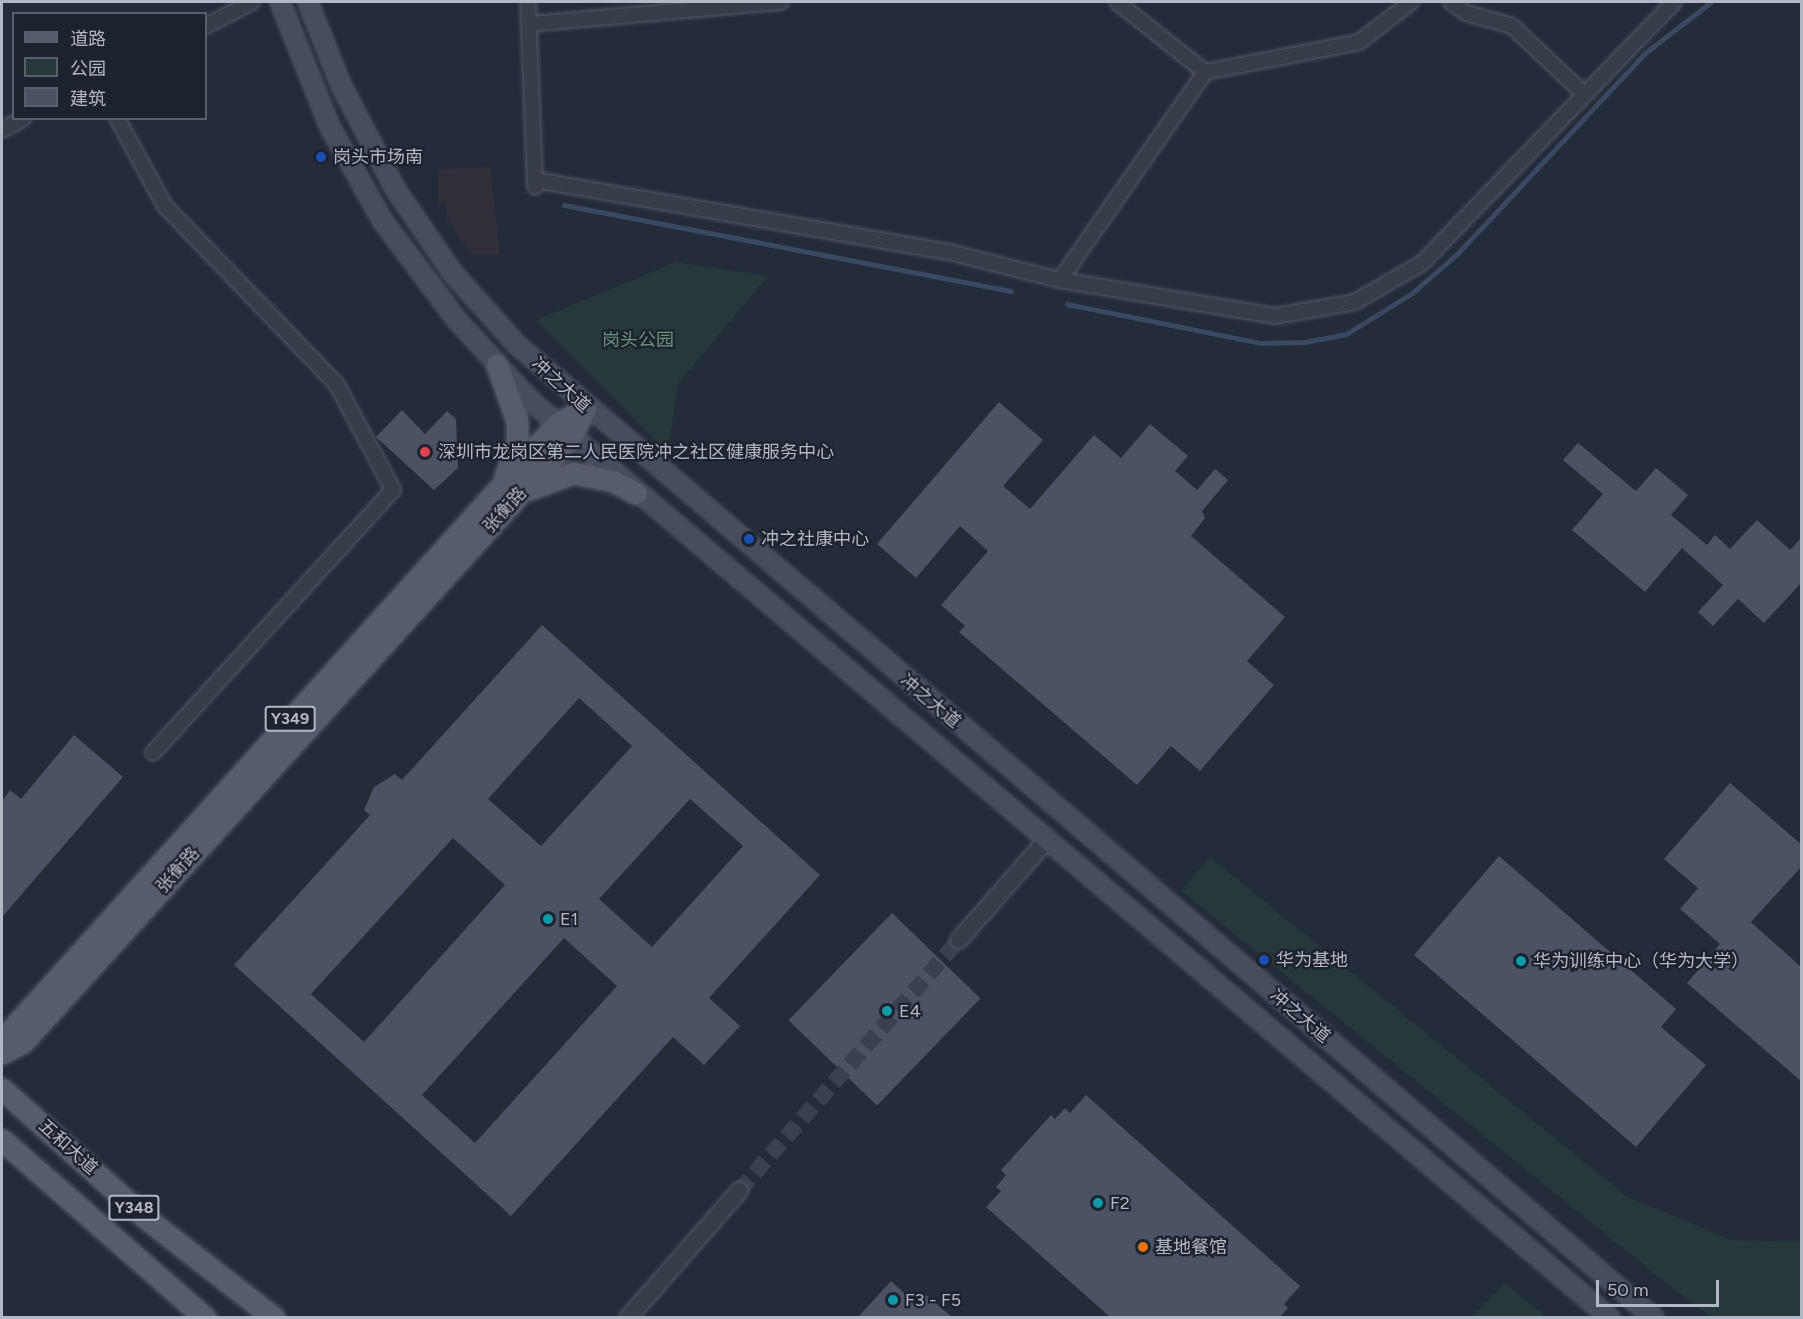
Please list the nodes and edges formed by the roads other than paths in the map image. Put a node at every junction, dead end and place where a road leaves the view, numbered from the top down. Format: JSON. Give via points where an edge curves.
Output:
{"nodes":[{"id":1,"x":252,"y":2,"type":"edge"},
{"id":2,"x":280,"y":2,"type":"edge"},
{"id":3,"x":308,"y":2,"type":"edge"},
{"id":4,"x":528,"y":2,"type":"edge"},
{"id":5,"x":781,"y":2,"type":"edge"},
{"id":6,"x":1117,"y":2,"type":"edge"},
{"id":7,"x":1411,"y":2,"type":"edge"},
{"id":8,"x":1451,"y":2,"type":"edge"},
{"id":9,"x":1674,"y":2,"type":"edge"},
{"id":10,"x":529,"y":24,"type":"junction"},
{"id":11,"x":207,"y":25,"type":"edge"},
{"id":12,"x":1205,"y":72,"type":"junction"},
{"id":13,"x":1584,"y":94,"type":"junction"},
{"id":14,"x":20,"y":120,"type":"edge"},
{"id":15,"x":118,"y":120,"type":"edge"},
{"id":16,"x":2,"y":130,"type":"edge"},
{"id":17,"x":1060,"y":280,"type":"junction"},
{"id":18,"x":497,"y":365,"type":"junction"},
{"id":19,"x":585,"y":408,"type":"junction"},
{"id":20,"x":564,"y":431,"type":"junction"},
{"id":21,"x":636,"y":493,"type":"junction"},
{"id":22,"x":503,"y":498,"type":"junction"},
{"id":23,"x":153,"y":753,"type":"dead end"},
{"id":24,"x":1047,"y":840,"type":"junction"},
{"id":25,"x":959,"y":940,"type":"tunnel mouth"},
{"id":26,"x":2,"y":1040,"type":"edge"},
{"id":27,"x":2,"y":1053,"type":"edge"},
{"id":28,"x":2,"y":1089,"type":"edge"},
{"id":29,"x":2,"y":1140,"type":"edge"},
{"id":30,"x":739,"y":1191,"type":"tunnel mouth"},
{"id":31,"x":205,"y":1317,"type":"edge"},
{"id":32,"x":274,"y":1317,"type":"edge"},
{"id":33,"x":628,"y":1317,"type":"edge"},
{"id":34,"x":1610,"y":1317,"type":"edge"},
{"id":35,"x":1654,"y":1317,"type":"edge"}],
"edges":[{"from":1,"to":11,"type":"street"},
{"from":2,"to":18,"type":"main road","name":"冲之大道","via":[[309,80],[356,177],[417,270]]},
{"from":3,"to":19,"type":"main road","name":"冲之大道","via":[[369,142],[425,234],[484,309]]},
{"from":4,"to":10,"type":"street"},
{"from":5,"to":10,"type":"street"},
{"from":6,"to":12,"type":"street"},
{"from":7,"to":12,"type":"street","via":[[1359,42]]},
{"from":8,"to":13,"type":"street","via":[[1466,13],[1512,26]]},
{"from":9,"to":13,"type":"street"},
{"from":10,"to":17,"type":"street","via":[[535,184],[949,252]]},
{"from":12,"to":17,"type":"street"},
{"from":13,"to":17,"type":"street","via":[[1422,263],[1355,302],[1275,316]]},
{"from":14,"to":16,"type":"street"},
{"from":15,"to":23,"type":"street","via":[[165,206],[337,385],[393,490]]},
{"from":18,"to":20,"type":"main road","name":"冲之大道"},
{"from":18,"to":22,"type":"main road","via":[[517,421]]},
{"from":19,"to":20,"type":"main road","name":"张衡路","number":"Y349"},
{"from":19,"to":35,"type":"main road","name":"冲之大道"},
{"from":20,"to":21,"type":"main road","name":"冲之大道"},
{"from":20,"to":22,"type":"main road","name":"张衡路","number":"Y349"},
{"from":21,"to":22,"type":"main road","via":[[613,481],[573,473],[550,478]]},
{"from":21,"to":24,"type":"main road","name":"冲之大道"},
{"from":22,"to":26,"type":"main road","name":"张衡路","number":"Y349"},
{"from":22,"to":27,"type":"main road","name":"张衡路","via":[[23,1042]]},
{"from":24,"to":25,"type":"street"},
{"from":24,"to":34,"type":"main road","name":"冲之大道"},
{"from":28,"to":32,"type":"main road","name":"五和大道","number":"Y348","via":[[147,1219]]},
{"from":29,"to":31,"type":"main road","number":"Y348"},
{"from":30,"to":33,"type":"street"}]}
